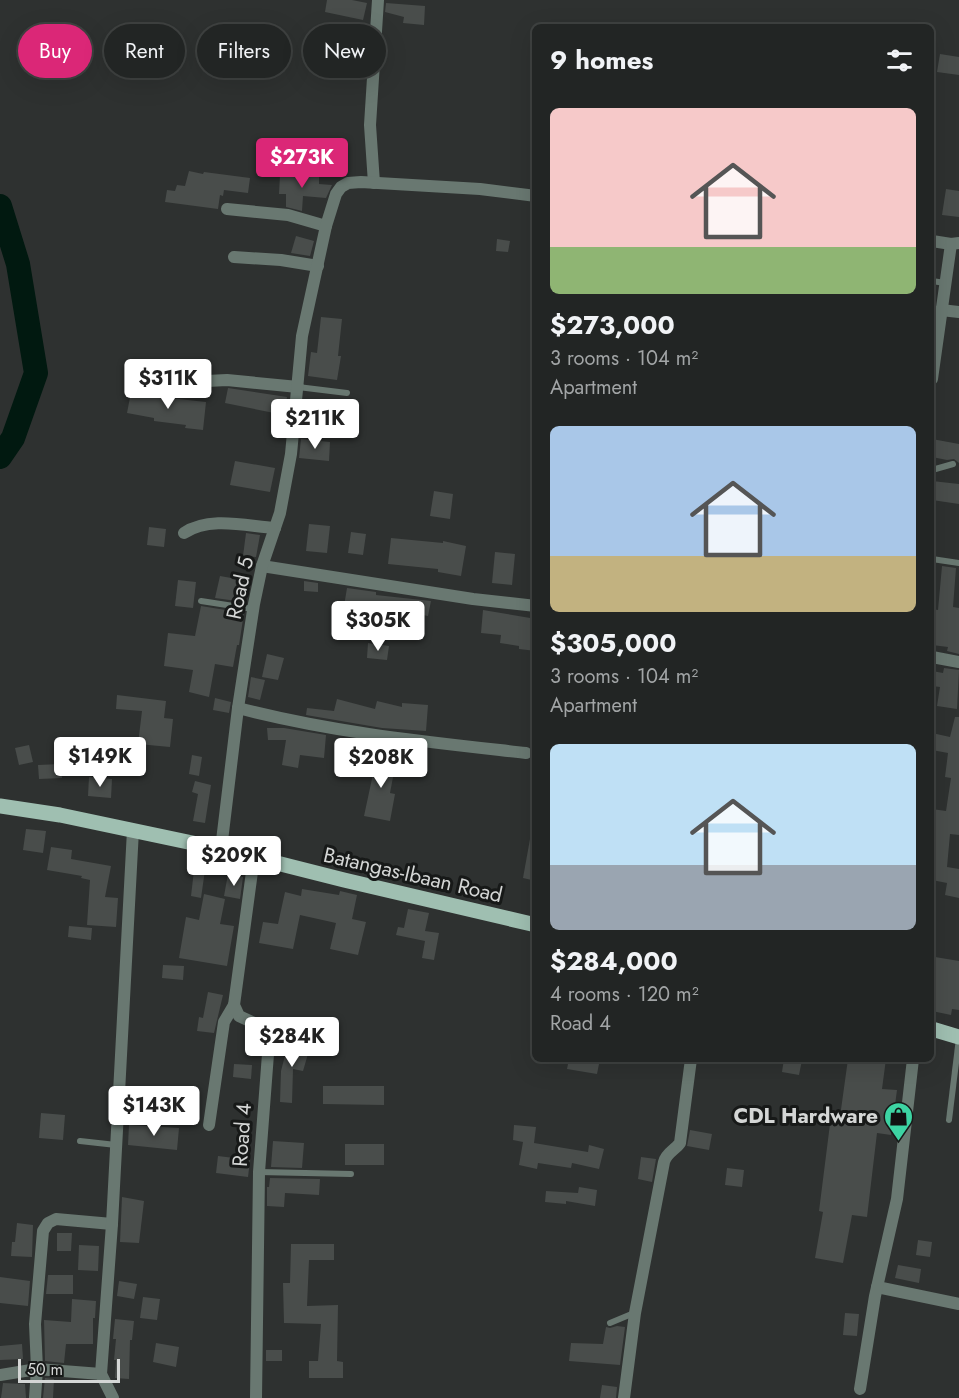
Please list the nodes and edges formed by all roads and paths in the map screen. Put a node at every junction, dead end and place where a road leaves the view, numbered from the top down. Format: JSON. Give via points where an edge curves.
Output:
{"nodes":[{"id":1,"x":378,"y":0,"type":"edge"},
{"id":2,"x":374,"y":183,"type":"junction"},
{"id":3,"x":532,"y":196,"type":"edge"},
{"id":4,"x":227,"y":210,"type":"dead end"},
{"id":5,"x":326,"y":226,"type":"junction"},
{"id":6,"x":934,"y":241,"type":"edge"},
{"id":7,"x":955,"y":243,"type":"edge"},
{"id":8,"x":234,"y":257,"type":"dead end"},
{"id":9,"x":318,"y":266,"type":"junction"},
{"id":10,"x":934,"y":281,"type":"edge"},
{"id":11,"x":945,"y":283,"type":"junction"},
{"id":12,"x":941,"y":310,"type":"junction"},
{"id":13,"x":959,"y":312,"type":"edge"},
{"id":14,"x":934,"y":364,"type":"edge"},
{"id":15,"x":298,"y":387,"type":"junction"},
{"id":16,"x":186,"y":392,"type":"dead end"},
{"id":17,"x":347,"y":393,"type":"dead end"},
{"id":18,"x":953,"y":464,"type":"dead end"},
{"id":19,"x":934,"y":469,"type":"edge"},
{"id":20,"x":275,"y":528,"type":"junction"},
{"id":21,"x":184,"y":533,"type":"dead end"},
{"id":22,"x":934,"y":559,"type":"edge"},
{"id":23,"x":959,"y":562,"type":"edge"},
{"id":24,"x":262,"y":566,"type":"junction"},
{"id":25,"x":201,"y":601,"type":"dead end"},
{"id":26,"x":532,"y":606,"type":"edge"},
{"id":27,"x":253,"y":609,"type":"junction"},
{"id":28,"x":934,"y":657,"type":"edge"},
{"id":29,"x":959,"y":662,"type":"edge"},
{"id":30,"x":238,"y":708,"type":"junction"},
{"id":31,"x":526,"y":753,"type":"dead end"},
{"id":32,"x":0,"y":806,"type":"edge"},
{"id":33,"x":133,"y":830,"type":"junction"},
{"id":34,"x":221,"y":849,"type":"junction"},
{"id":35,"x":254,"y":857,"type":"junction"},
{"id":36,"x":532,"y":924,"type":"edge"},
{"id":37,"x":234,"y":1005,"type":"junction"},
{"id":38,"x":934,"y":1030,"type":"edge"},
{"id":39,"x":959,"y":1037,"type":"edge"},
{"id":40,"x":691,"y":1062,"type":"edge"},
{"id":41,"x":913,"y":1062,"type":"edge"},
{"id":42,"x":949,"y":1120,"type":"dead end"},
{"id":43,"x":209,"y":1125,"type":"dead end"},
{"id":44,"x":80,"y":1141,"type":"dead end"},
{"id":45,"x":116,"y":1145,"type":"junction"},
{"id":46,"x":259,"y":1172,"type":"junction"},
{"id":47,"x":351,"y":1174,"type":"dead end"},
{"id":48,"x":112,"y":1224,"type":"junction"},
{"id":49,"x":877,"y":1287,"type":"junction"},
{"id":50,"x":959,"y":1304,"type":"edge"},
{"id":51,"x":635,"y":1313,"type":"junction"},
{"id":52,"x":610,"y":1323,"type":"dead end"},
{"id":53,"x":37,"y":1369,"type":"junction"},
{"id":54,"x":101,"y":1374,"type":"junction"},
{"id":55,"x":0,"y":1375,"type":"edge"},
{"id":56,"x":860,"y":1389,"type":"dead end"},
{"id":57,"x":35,"y":1398,"type":"edge"},
{"id":58,"x":113,"y":1398,"type":"edge"},
{"id":59,"x":256,"y":1398,"type":"edge"},
{"id":60,"x":624,"y":1398,"type":"edge"}],
"edges":[{"from":1,"to":2,"type":"street","via":[[370,125]]},
{"from":2,"to":3,"type":"street"},
{"from":2,"to":5,"type":"street","name":"Road 5","via":[[348,183],[341,187]]},
{"from":4,"to":5,"type":"street","via":[[288,215]]},
{"from":5,"to":9,"type":"street","name":"Road 5"},
{"from":6,"to":7,"type":"street"},
{"from":7,"to":11,"type":"street"},
{"from":8,"to":9,"type":"street"},
{"from":9,"to":15,"type":"street","name":"Road 5","via":[[302,336]]},
{"from":10,"to":11,"type":"lane"},
{"from":11,"to":12,"type":"street"},
{"from":12,"to":13,"type":"street"},
{"from":12,"to":14,"type":"street"},
{"from":15,"to":16,"type":"street","via":[[227,380],[207,381]]},
{"from":15,"to":17,"type":"lane"},
{"from":15,"to":20,"type":"street","name":"Road 5","via":[[291,454]]},
{"from":18,"to":19,"type":"lane"},
{"from":20,"to":21,"type":"street","via":[[208,523]]},
{"from":20,"to":24,"type":"street","name":"Road 5"},
{"from":22,"to":23,"type":"lane"},
{"from":24,"to":26,"type":"street"},
{"from":24,"to":27,"type":"street","name":"Road 5"},
{"from":25,"to":27,"type":"lane"},
{"from":27,"to":30,"type":"street","name":"Road 5"},
{"from":28,"to":29,"type":"street"},
{"from":30,"to":31,"type":"street","via":[[335,730]]},
{"from":30,"to":34,"type":"street","name":"Road 5"},
{"from":32,"to":33,"type":"main road","name":"Batangas-Ibaan Road"},
{"from":33,"to":34,"type":"main road","name":"Batangas-Ibaan Road"},
{"from":33,"to":45,"type":"street"},
{"from":34,"to":35,"type":"main road","name":"Batangas-Ibaan Road"},
{"from":35,"to":36,"type":"main road","name":"Batangas-Ibaan Road"},
{"from":35,"to":37,"type":"street"},
{"from":37,"to":43,"type":"street","via":[[224,1022]]},
{"from":37,"to":46,"type":"street","name":"Road 4","via":[[239,1016],[262,1027],[269,1041]]},
{"from":38,"to":39,"type":"main road"},
{"from":39,"to":42,"type":"lane"},
{"from":40,"to":51,"type":"street","via":[[682,1134],[676,1149],[665,1157]]},
{"from":41,"to":49,"type":"street","via":[[897,1199]]},
{"from":44,"to":45,"type":"lane"},
{"from":45,"to":48,"type":"street"},
{"from":46,"to":47,"type":"lane"},
{"from":46,"to":59,"type":"street","name":"Road 4"},
{"from":48,"to":53,"type":"street","via":[[56,1220],[43,1231],[35,1324]]},
{"from":48,"to":54,"type":"street"},
{"from":49,"to":50,"type":"street"},
{"from":49,"to":56,"type":"street"},
{"from":51,"to":52,"type":"lane"},
{"from":51,"to":60,"type":"street"},
{"from":53,"to":54,"type":"street"},
{"from":53,"to":55,"type":"street"},
{"from":53,"to":57,"type":"street"},
{"from":54,"to":58,"type":"street"}]}
